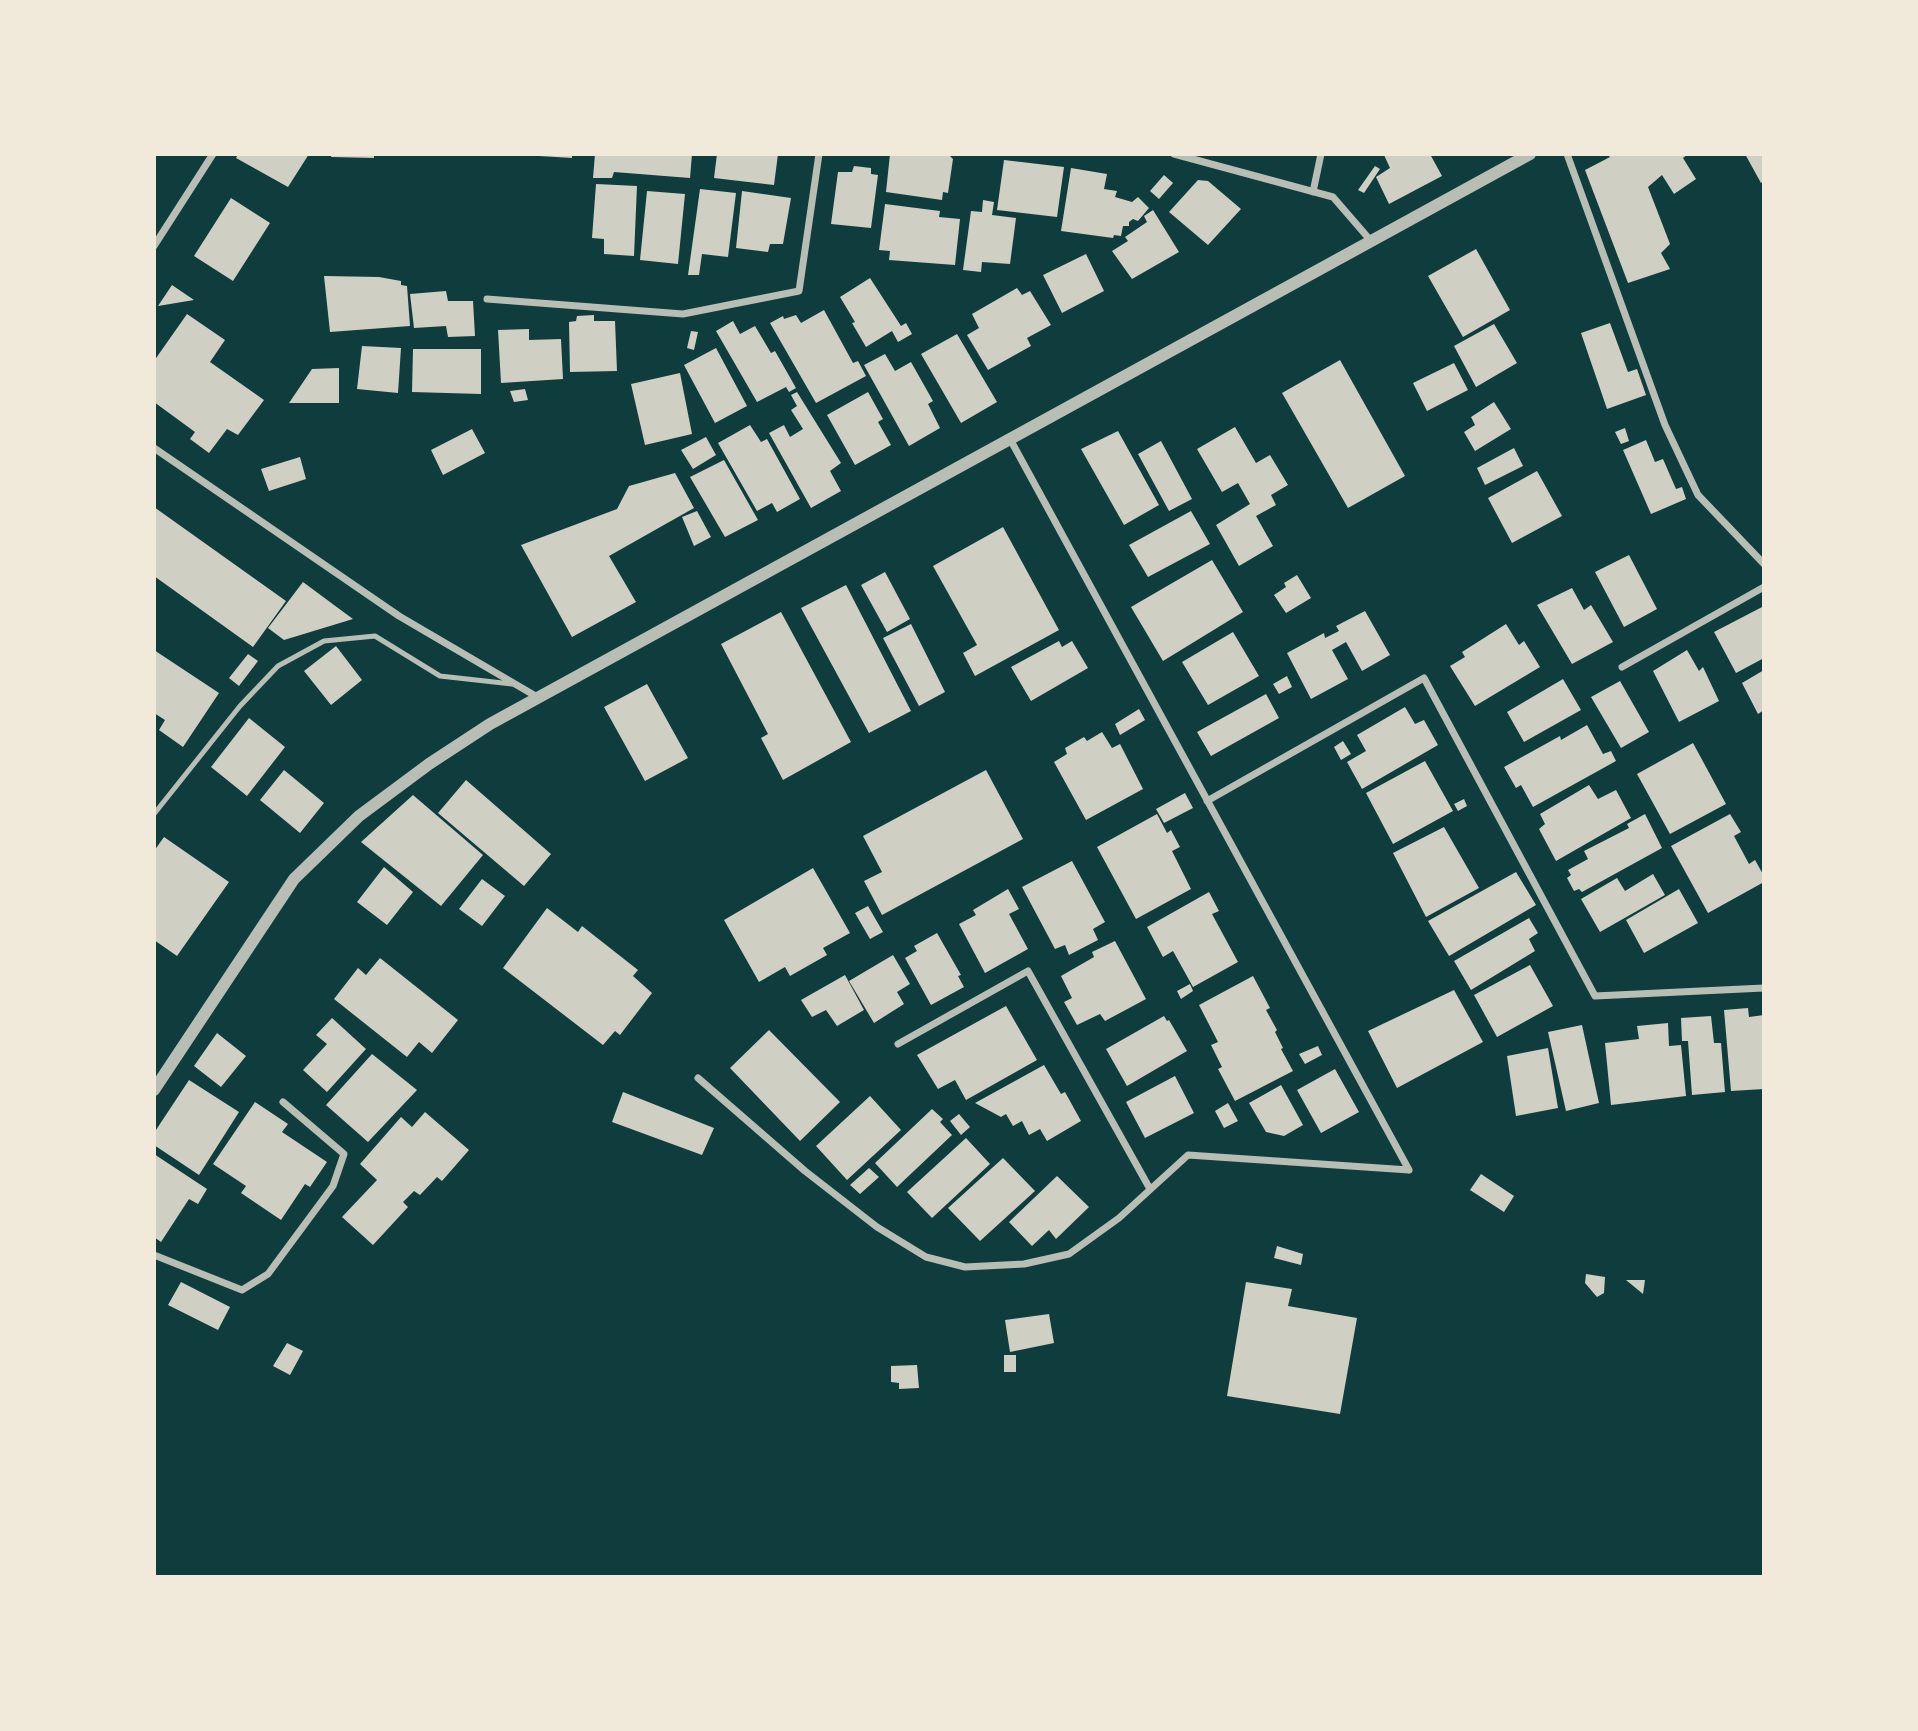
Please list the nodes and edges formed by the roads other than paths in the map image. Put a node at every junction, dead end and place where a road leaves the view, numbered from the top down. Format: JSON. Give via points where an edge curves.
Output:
{"nodes":[{"id":1,"x":213,"y":154,"type":"edge"},
{"id":2,"x":819,"y":154,"type":"edge"},
{"id":3,"x":1174,"y":154,"type":"edge"},
{"id":4,"x":1321,"y":154,"type":"edge"},
{"id":5,"x":1530,"y":154,"type":"edge"},
{"id":6,"x":1567,"y":154,"type":"edge"},
{"id":7,"x":1313,"y":192,"type":"junction"},
{"id":8,"x":1371,"y":241,"type":"junction"},
{"id":9,"x":154,"y":246,"type":"edge"},
{"id":10,"x":487,"y":299,"type":"dead end"},
{"id":11,"x":1010,"y":439,"type":"junction"},
{"id":12,"x":154,"y":448,"type":"edge"},
{"id":13,"x":1764,"y":564,"type":"edge"},
{"id":14,"x":1764,"y":587,"type":"edge"},
{"id":15,"x":1622,"y":667,"type":"dead end"},
{"id":16,"x":515,"y":684,"type":"junction"},
{"id":17,"x":539,"y":698,"type":"junction"},
{"id":18,"x":1208,"y":801,"type":"junction"},
{"id":19,"x":154,"y":814,"type":"edge"},
{"id":20,"x":1764,"y":988,"type":"edge"},
{"id":21,"x":898,"y":1044,"type":"dead end"},
{"id":22,"x":698,"y":1078,"type":"dead end"},
{"id":23,"x":154,"y":1090,"type":"edge"},
{"id":24,"x":283,"y":1102,"type":"dead end"},
{"id":25,"x":1150,"y":1189,"type":"junction"},
{"id":26,"x":154,"y":1255,"type":"edge"}],
"edges":[{"from":1,"to":9,"type":"street"},
{"from":2,"to":10,"type":"street","via":[[799,291],[683,314]]},
{"from":3,"to":7,"type":"street"},
{"from":4,"to":7,"type":"street"},
{"from":5,"to":8,"type":"street"},
{"from":6,"to":13,"type":"street","via":[[1665,425],[1698,495]]},
{"from":7,"to":8,"type":"street","via":[[1333,197]]},
{"from":8,"to":11,"type":"street"},
{"from":11,"to":17,"type":"street"},
{"from":11,"to":18,"type":"street"},
{"from":12,"to":16,"type":"street","via":[[399,617]]},
{"from":14,"to":15,"type":"street"},
{"from":16,"to":17,"type":"street"},
{"from":16,"to":19,"type":"lane","via":[[440,676],[375,636],[324,641],[278,666]]},
{"from":17,"to":23,"type":"street","via":[[429,764],[359,816],[294,879]]},
{"from":18,"to":20,"type":"street","via":[[1424,678],[1595,996]]},
{"from":18,"to":25,"type":"street","via":[[1409,1170],[1188,1154]]},
{"from":21,"to":25,"type":"street","via":[[1028,971]]},
{"from":22,"to":25,"type":"street","via":[[877,1227],[926,1257],[965,1268],[1024,1264],[1069,1254]]},
{"from":24,"to":26,"type":"street","via":[[344,1154],[333,1186],[268,1274],[242,1290]]}]}
